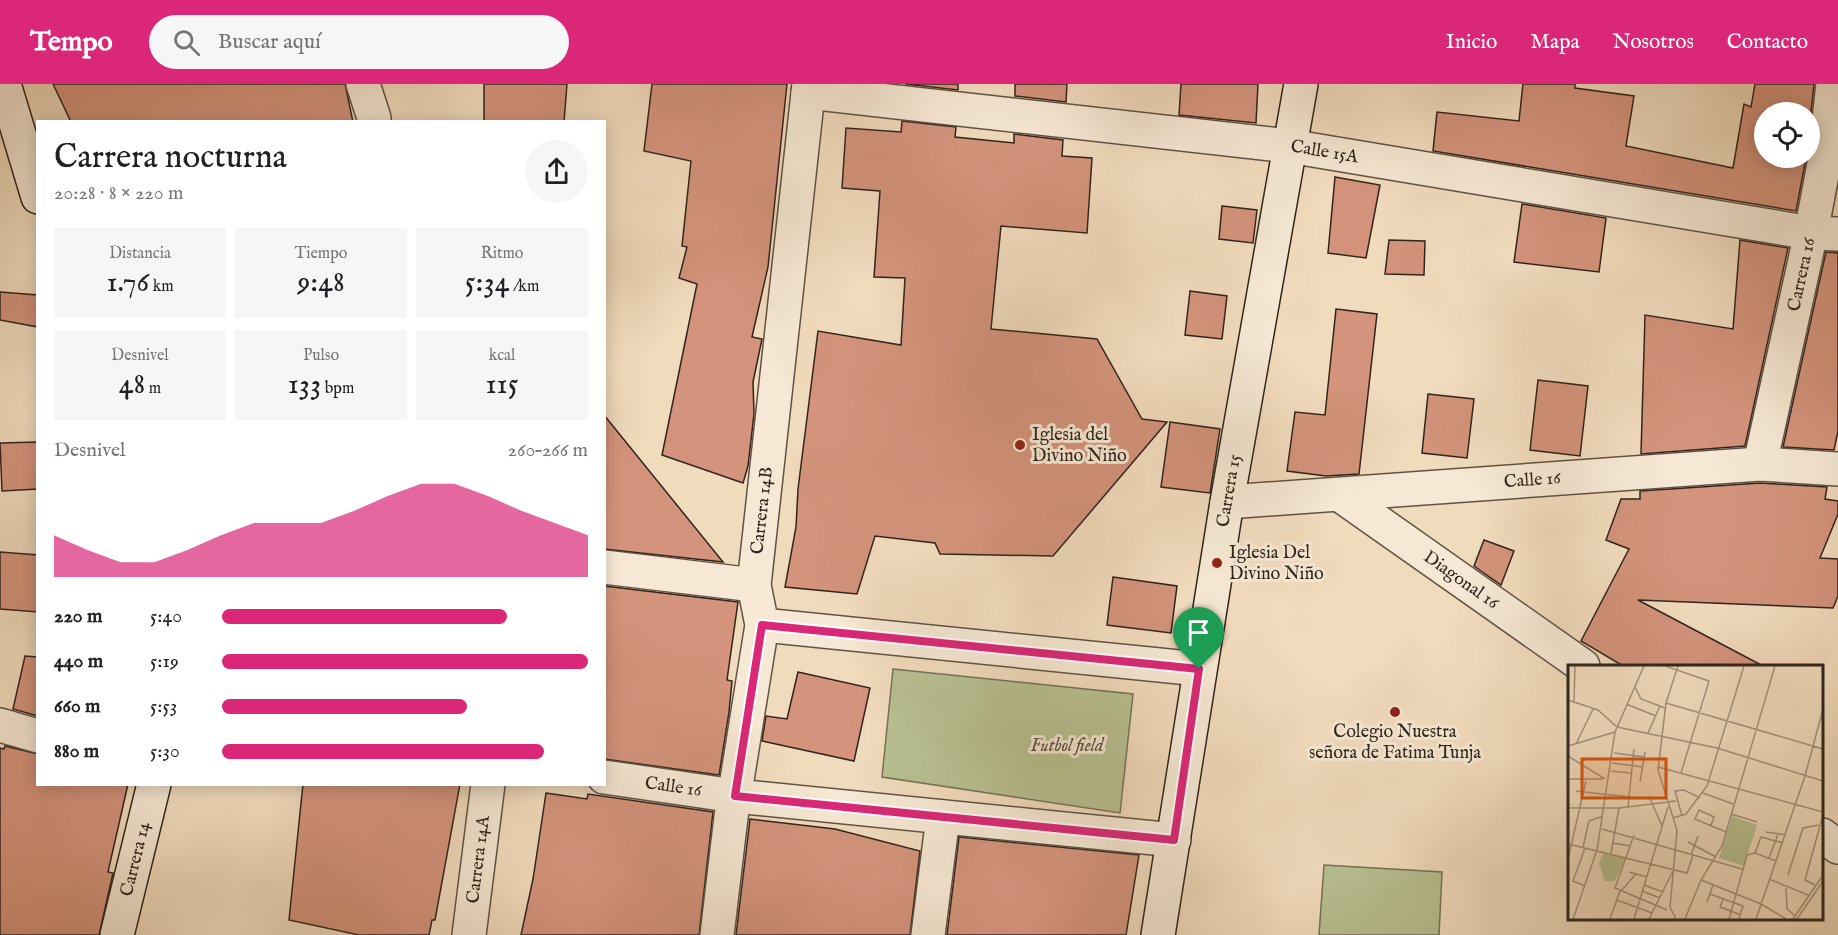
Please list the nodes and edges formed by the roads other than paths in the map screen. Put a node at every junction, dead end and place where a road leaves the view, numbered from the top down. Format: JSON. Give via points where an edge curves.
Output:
{"nodes":[{"id":1,"x":4,"y":84,"type":"edge"},
{"id":2,"x":363,"y":84,"type":"edge"},
{"id":3,"x":1301,"y":84,"type":"edge"},
{"id":4,"x":1833,"y":84,"type":"edge"},
{"id":5,"x":809,"y":88,"type":"edge"},
{"id":6,"x":374,"y":118,"type":"dead end"},
{"id":7,"x":1289,"y":146,"type":"junction"},
{"id":8,"x":36,"y":190,"type":"edge"},
{"id":9,"x":1825,"y":233,"type":"edge"},
{"id":10,"x":1760,"y":464,"type":"junction"},
{"id":11,"x":1838,"y":470,"type":"edge"},
{"id":12,"x":1340,"y":495,"type":"junction"},
{"id":13,"x":1227,"y":502,"type":"junction"},
{"id":14,"x":606,"y":567,"type":"edge"},
{"id":15,"x":754,"y":585,"type":"junction"},
{"id":16,"x":762,"y":625,"type":"junction"},
{"id":17,"x":1581,"y":665,"type":"edge"},
{"id":18,"x":1199,"y":669,"type":"junction"},
{"id":19,"x":0,"y":725,"type":"edge"},
{"id":20,"x":36,"y":735,"type":"edge"},
{"id":21,"x":606,"y":777,"type":"edge"},
{"id":22,"x":154,"y":786,"type":"edge"},
{"id":23,"x":488,"y":786,"type":"edge"},
{"id":24,"x":735,"y":796,"type":"junction"},
{"id":25,"x":943,"y":817,"type":"junction"},
{"id":26,"x":1823,"y":836,"type":"edge"},
{"id":27,"x":1174,"y":840,"type":"junction"},
{"id":28,"x":1838,"y":847,"type":"edge"},
{"id":29,"x":117,"y":935,"type":"edge"},
{"id":30,"x":469,"y":935,"type":"edge"},
{"id":31,"x":717,"y":935,"type":"edge"},
{"id":32,"x":928,"y":935,"type":"edge"},
{"id":33,"x":1158,"y":935,"type":"edge"}],
"edges":[{"from":1,"to":8,"type":"street"},
{"from":2,"to":6,"type":"street"},
{"from":3,"to":7,"type":"street","name":"Carrera 15"},
{"from":4,"to":9,"type":"street","name":"Carrera 16","via":[[1824,164]]},
{"from":5,"to":7,"type":"street","name":"Calle 15A"},
{"from":5,"to":15,"type":"street","name":"Carrera 14B"},
{"from":7,"to":9,"type":"street","name":"Calle 15A"},
{"from":7,"to":13,"type":"street","name":"Carrera 15"},
{"from":9,"to":10,"type":"street","name":"Carrera 16"},
{"from":10,"to":11,"type":"street","name":"Calle 16"},
{"from":10,"to":12,"type":"street","name":"Calle 16"},
{"from":12,"to":13,"type":"street","name":"Calle 16"},
{"from":12,"to":17,"type":"street","name":"Diagonal 16"},
{"from":13,"to":18,"type":"street","name":"Carrera 15"},
{"from":14,"to":15,"type":"street"},
{"from":15,"to":16,"type":"street","name":"Carrera 14B"},
{"from":16,"to":18,"type":"street"},
{"from":16,"to":24,"type":"street","name":"Carrera 14B"},
{"from":18,"to":27,"type":"street","name":"Carrera 15"},
{"from":19,"to":20,"type":"street"},
{"from":21,"to":24,"type":"street","name":"Calle 16"},
{"from":22,"to":29,"type":"street","name":"Carrera 14"},
{"from":23,"to":30,"type":"street","name":"Carrera 14A"},
{"from":24,"to":25,"type":"street","name":"Calle 16"},
{"from":24,"to":31,"type":"street","name":"Carrera 14B"},
{"from":25,"to":27,"type":"street","name":"Calle 16"},
{"from":25,"to":32,"type":"street"},
{"from":26,"to":28,"type":"street"},
{"from":27,"to":33,"type":"street","name":"Carrera 15"}]}
